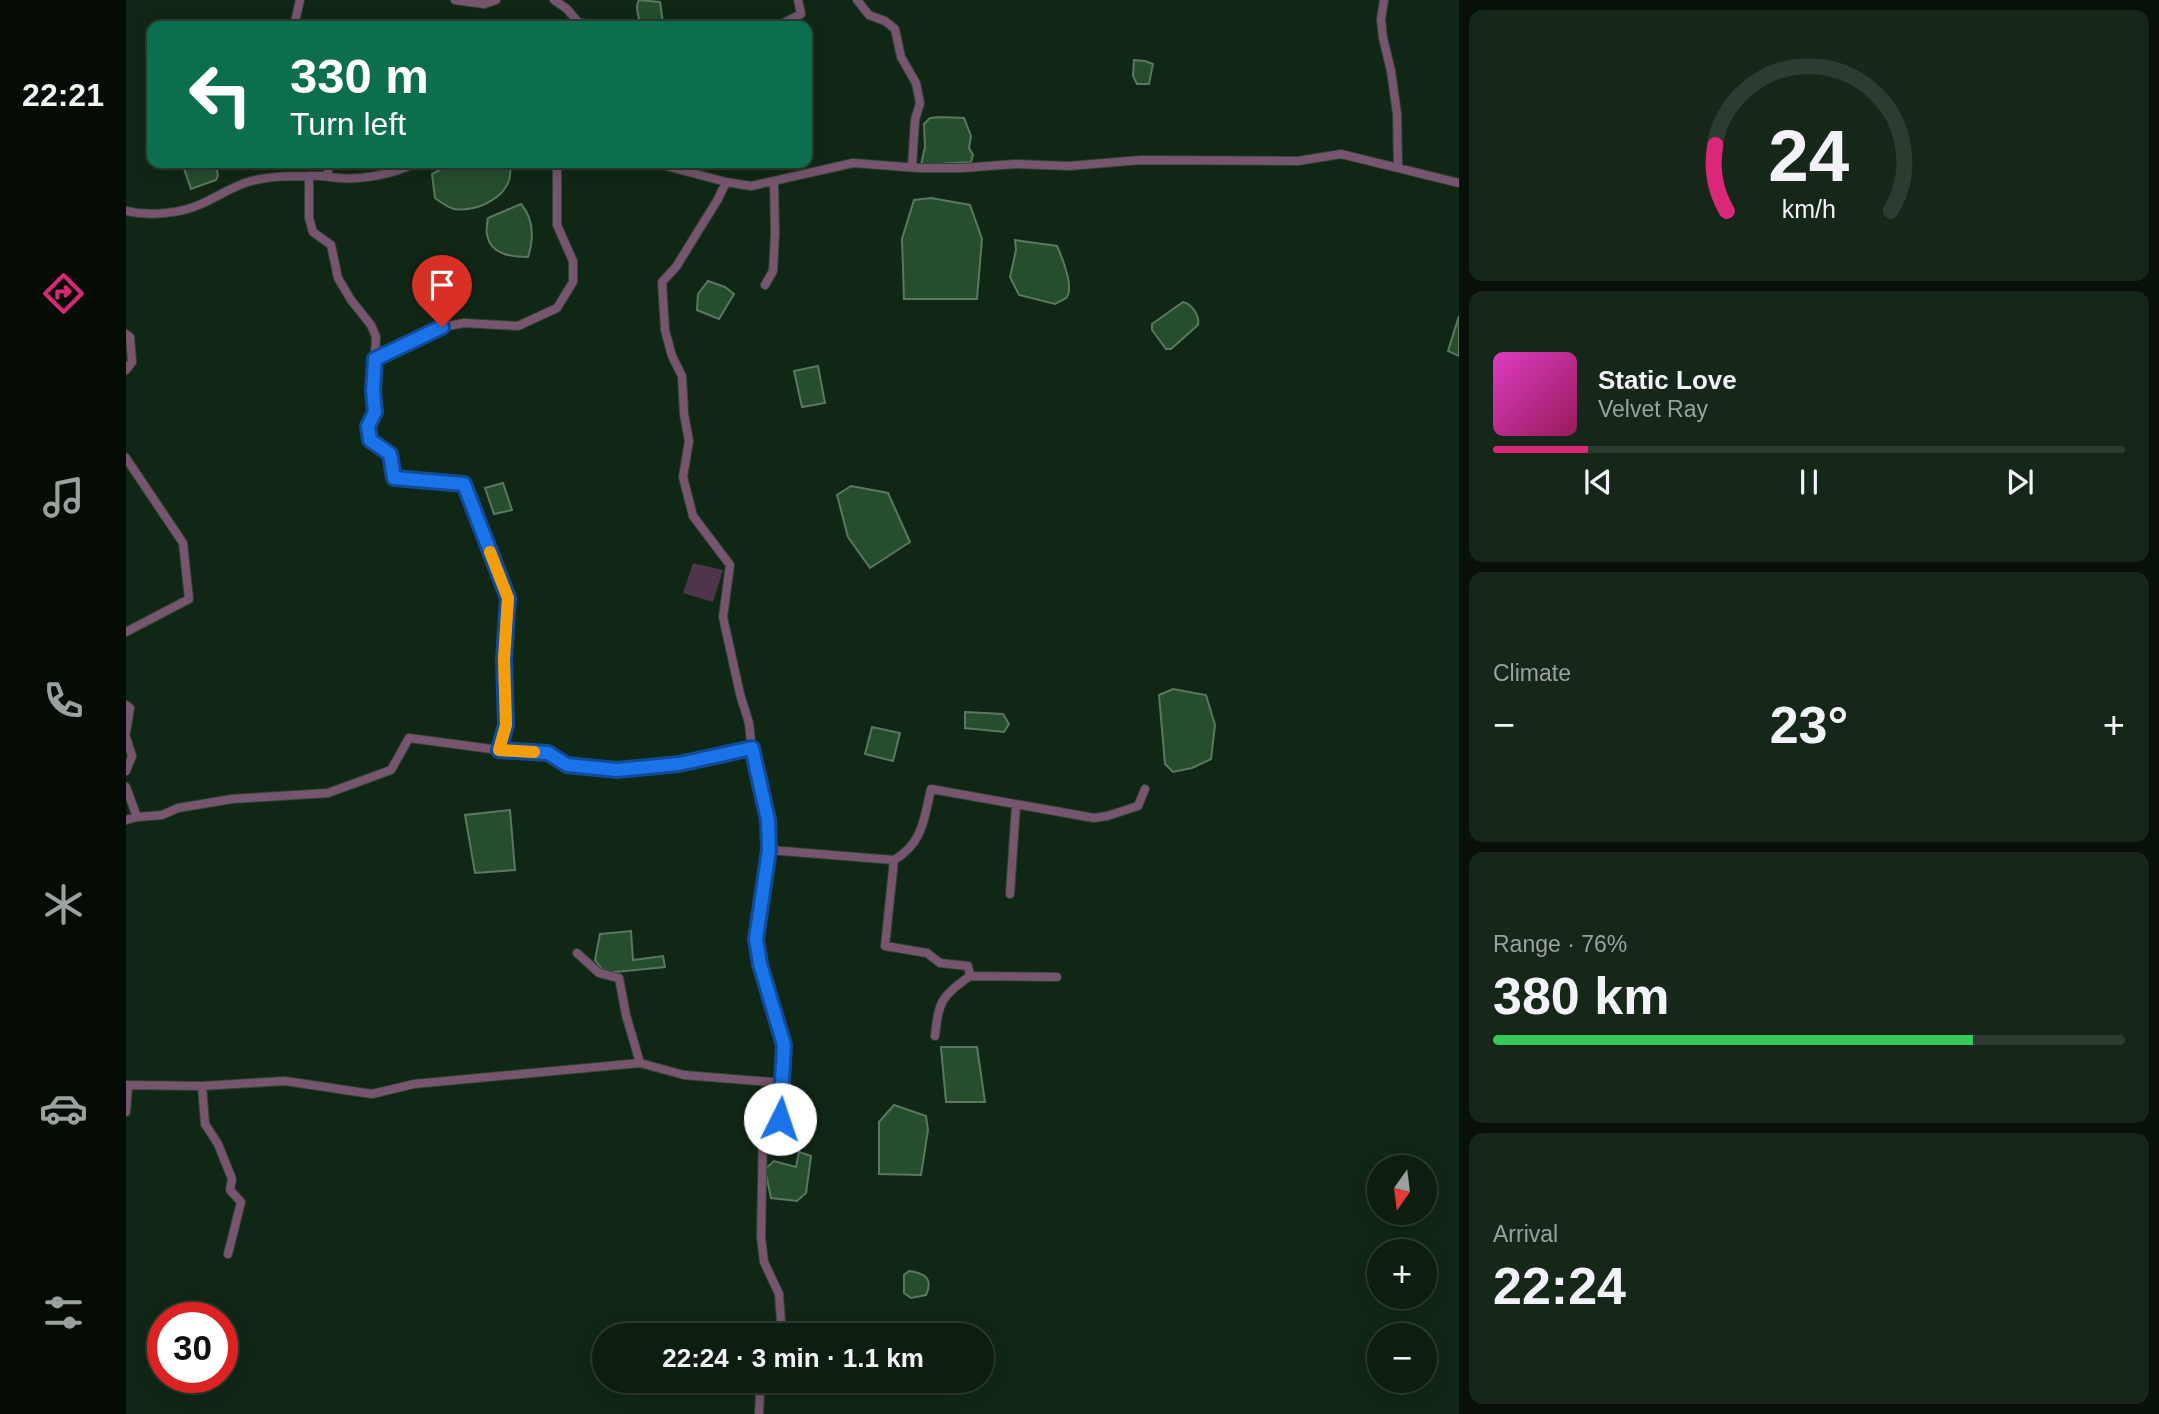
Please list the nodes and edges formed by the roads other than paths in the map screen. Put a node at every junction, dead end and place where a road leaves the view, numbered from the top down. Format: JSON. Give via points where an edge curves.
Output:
{"nodes":[{"id":1,"x":300,"y":0,"type":"edge"},
{"id":2,"x":455,"y":0,"type":"edge"},
{"id":3,"x":496,"y":0,"type":"edge"},
{"id":4,"x":554,"y":0,"type":"edge"},
{"id":5,"x":798,"y":0,"type":"edge"},
{"id":6,"x":858,"y":0,"type":"edge"},
{"id":7,"x":1384,"y":0,"type":"edge"},
{"id":8,"x":295,"y":21,"type":"edge"},
{"id":9,"x":577,"y":21,"type":"edge"},
{"id":10,"x":788,"y":21,"type":"edge"},
{"id":11,"x":912,"y":167,"type":"junction"},
{"id":12,"x":1398,"y":167,"type":"junction"},
{"id":13,"x":329,"y":168,"type":"edge"},
{"id":14,"x":403,"y":168,"type":"edge"},
{"id":15,"x":557,"y":168,"type":"edge"},
{"id":16,"x":674,"y":168,"type":"edge"},
{"id":17,"x":327,"y":175,"type":"junction"},
{"id":18,"x":309,"y":176,"type":"junction"},
{"id":19,"x":774,"y":181,"type":"junction"},
{"id":20,"x":726,"y":182,"type":"junction"},
{"id":21,"x":1459,"y":183,"type":"edge"},
{"id":22,"x":126,"y":211,"type":"edge"},
{"id":23,"x":765,"y":285,"type":"dead end"},
{"id":24,"x":126,"y":334,"type":"edge"},
{"id":25,"x":375,"y":359,"type":"junction"},
{"id":26,"x":126,"y":370,"type":"edge"},
{"id":27,"x":126,"y":458,"type":"edge"},
{"id":28,"x":126,"y":632,"type":"edge"},
{"id":29,"x":126,"y":705,"type":"edge"},
{"id":30,"x":126,"y":735,"type":"edge"},
{"id":31,"x":752,"y":748,"type":"junction"},
{"id":32,"x":499,"y":750,"type":"junction"},
{"id":33,"x":126,"y":771,"type":"edge"},
{"id":34,"x":126,"y":787,"type":"edge"},
{"id":35,"x":1145,"y":789,"type":"dead end"},
{"id":36,"x":1016,"y":806,"type":"junction"},
{"id":37,"x":136,"y":817,"type":"junction"},
{"id":38,"x":126,"y":820,"type":"edge"},
{"id":39,"x":769,"y":850,"type":"junction"},
{"id":40,"x":894,"y":860,"type":"junction"},
{"id":41,"x":1010,"y":894,"type":"dead end"},
{"id":42,"x":577,"y":953,"type":"dead end"},
{"id":43,"x":970,"y":976,"type":"junction"},
{"id":44,"x":1057,"y":977,"type":"dead end"},
{"id":45,"x":935,"y":1036,"type":"dead end"},
{"id":46,"x":640,"y":1063,"type":"junction"},
{"id":47,"x":783,"y":1083,"type":"junction"},
{"id":48,"x":127,"y":1085,"type":"edge"},
{"id":49,"x":202,"y":1086,"type":"junction"},
{"id":50,"x":126,"y":1112,"type":"edge"},
{"id":51,"x":228,"y":1254,"type":"dead end"},
{"id":52,"x":781,"y":1323,"type":"edge"},
{"id":53,"x":760,"y":1393,"type":"edge"},
{"id":54,"x":759,"y":1414,"type":"edge"}],
"edges":[{"from":1,"to":8,"type":"street"},
{"from":2,"to":3,"type":"street","via":[[484,4]]},
{"from":4,"to":9,"type":"street"},
{"from":5,"to":10,"type":"street","via":[[801,14]]},
{"from":6,"to":11,"type":"street","via":[[869,15],[895,29],[901,57],[916,83],[920,103]]},
{"from":7,"to":12,"type":"street","via":[[1381,19],[1397,114]]},
{"from":11,"to":12,"type":"street","via":[[1069,166],[1185,159],[1298,161],[1341,154]]},
{"from":11,"to":19,"type":"street","via":[[853,163]]},
{"from":12,"to":21,"type":"street"},
{"from":13,"to":17,"type":"street"},
{"from":14,"to":17,"type":"street","via":[[377,175]]},
{"from":15,"to":25,"type":"street","via":[[557,225],[573,261],[573,282],[557,309],[518,326],[464,323],[442,327]]},
{"from":16,"to":20,"type":"street"},
{"from":17,"to":18,"type":"street"},
{"from":18,"to":22,"type":"street","via":[[245,183],[197,206],[172,211]]},
{"from":18,"to":25,"type":"street","via":[[313,232],[331,245],[338,278],[371,325],[376,337]]},
{"from":19,"to":20,"type":"street","via":[[751,186]]},
{"from":19,"to":23,"type":"street","via":[[773,271]]},
{"from":20,"to":31,"type":"street","via":[[662,282],[664,330],[682,376],[689,441],[683,477],[693,516],[730,565],[723,617]]},
{"from":24,"to":26,"type":"street","via":[[132,362]]},
{"from":25,"to":32,"type":"street","via":[[370,440],[390,454],[394,478],[464,484],[508,598],[506,725]]},
{"from":27,"to":28,"type":"street","via":[[183,543],[189,599]]},
{"from":29,"to":30,"type":"street","via":[[130,708]]},
{"from":30,"to":33,"type":"street","via":[[132,756]]},
{"from":31,"to":32,"type":"street","via":[[679,764],[617,770],[567,765],[548,753]]},
{"from":31,"to":39,"type":"street","via":[[768,820]]},
{"from":32,"to":37,"type":"street","via":[[409,738],[391,770],[328,793],[232,799]]},
{"from":34,"to":37,"type":"street"},
{"from":35,"to":36,"type":"street","via":[[1138,806],[1094,818]]},
{"from":36,"to":40,"type":"street","via":[[931,789],[919,838]]},
{"from":36,"to":41,"type":"street"},
{"from":37,"to":38,"type":"street"},
{"from":39,"to":40,"type":"street"},
{"from":39,"to":47,"type":"street","via":[[756,939],[784,1045]]},
{"from":40,"to":43,"type":"street","via":[[885,946],[927,953],[940,963],[968,966]]},
{"from":42,"to":46,"type":"street","via":[[599,973],[619,978]]},
{"from":43,"to":44,"type":"street"},
{"from":43,"to":45,"type":"street","via":[[944,995]]},
{"from":46,"to":47,"type":"street","via":[[684,1075]]},
{"from":46,"to":49,"type":"street","via":[[414,1084],[372,1094],[285,1081]]},
{"from":47,"to":52,"type":"street","via":[[780,1119],[762,1133],[761,1237],[764,1262],[779,1294]]},
{"from":48,"to":49,"type":"street"},
{"from":48,"to":50,"type":"street"},
{"from":49,"to":51,"type":"street","via":[[205,1124],[232,1180],[230,1190],[241,1202]]},
{"from":53,"to":54,"type":"street"}]}
